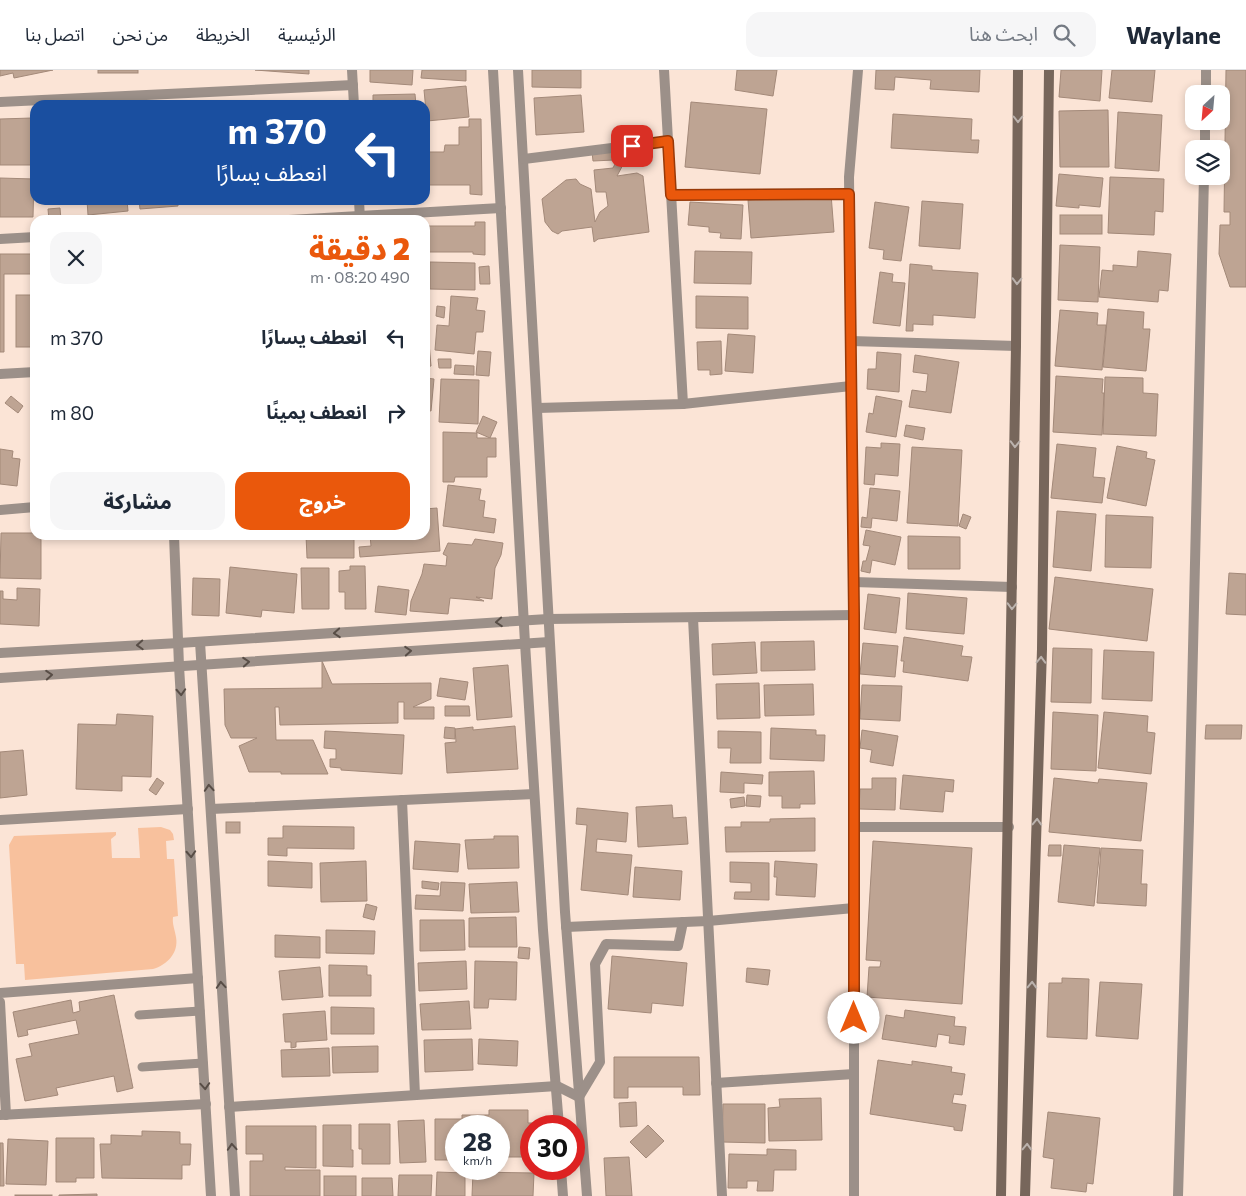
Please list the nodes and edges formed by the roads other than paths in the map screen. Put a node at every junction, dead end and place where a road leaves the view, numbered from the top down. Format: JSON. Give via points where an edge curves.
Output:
{"nodes":[{"id":1,"x":352,"y":70,"type":"edge"},
{"id":2,"x":493,"y":70,"type":"edge"},
{"id":3,"x":518,"y":70,"type":"edge"},
{"id":4,"x":664,"y":70,"type":"edge"},
{"id":5,"x":858,"y":70,"type":"edge"},
{"id":6,"x":1018,"y":70,"type":"edge"},
{"id":7,"x":1049,"y":70,"type":"edge"},
{"id":8,"x":1206,"y":70,"type":"edge"},
{"id":9,"x":353,"y":85,"type":"junction"},
{"id":10,"x":1206,"y":85,"type":"edge"},
{"id":11,"x":42,"y":100,"type":"edge"},
{"id":12,"x":354,"y":100,"type":"edge"},
{"id":13,"x":30,"y":101,"type":"edge"},
{"id":14,"x":0,"y":102,"type":"edge"},
{"id":15,"x":668,"y":141,"type":"junction"},
{"id":16,"x":524,"y":159,"type":"junction"},
{"id":17,"x":1204,"y":185,"type":"edge"},
{"id":18,"x":849,"y":194,"type":"junction"},
{"id":19,"x":671,"y":195,"type":"junction"},
{"id":20,"x":501,"y":208,"type":"junction"},
{"id":21,"x":402,"y":215,"type":"edge"},
{"id":22,"x":30,"y":237,"type":"edge"},
{"id":23,"x":0,"y":239,"type":"edge"},
{"id":24,"x":851,"y":341,"type":"junction"},
{"id":25,"x":1016,"y":346,"type":"junction"},
{"id":26,"x":30,"y":372,"type":"edge"},
{"id":27,"x":0,"y":374,"type":"edge"},
{"id":28,"x":851,"y":386,"type":"junction"},
{"id":29,"x":683,"y":404,"type":"junction"},
{"id":30,"x":537,"y":408,"type":"junction"},
{"id":31,"x":30,"y":507,"type":"edge"},
{"id":32,"x":0,"y":510,"type":"edge"},
{"id":33,"x":174,"y":540,"type":"edge"},
{"id":34,"x":854,"y":582,"type":"junction"},
{"id":35,"x":1012,"y":587,"type":"junction"},
{"id":36,"x":854,"y":615,"type":"junction"},
{"id":37,"x":693,"y":618,"type":"junction"},
{"id":38,"x":548,"y":619,"type":"junction"},
{"id":39,"x":523,"y":621,"type":"junction"},
{"id":40,"x":200,"y":642,"type":"junction"},
{"id":41,"x":549,"y":642,"type":"junction"},
{"id":42,"x":179,"y":643,"type":"junction"},
{"id":43,"x":525,"y":643,"type":"junction"},
{"id":44,"x":0,"y":653,"type":"edge"},
{"id":45,"x":180,"y":666,"type":"junction"},
{"id":46,"x":201,"y":666,"type":"junction"},
{"id":47,"x":0,"y":678,"type":"edge"},
{"id":48,"x":534,"y":794,"type":"junction"},
{"id":49,"x":402,"y":800,"type":"junction"},
{"id":50,"x":188,"y":809,"type":"junction"},
{"id":51,"x":210,"y":809,"type":"junction"},
{"id":52,"x":0,"y":820,"type":"edge"},
{"id":53,"x":854,"y":827,"type":"junction"},
{"id":54,"x":1009,"y":827,"type":"junction"},
{"id":55,"x":854,"y":908,"type":"junction"},
{"id":56,"x":708,"y":920,"type":"junction"},
{"id":57,"x":683,"y":922,"type":"junction"},
{"id":58,"x":566,"y":927,"type":"junction"},
{"id":59,"x":198,"y":978,"type":"junction"},
{"id":60,"x":0,"y":993,"type":"edge"},
{"id":61,"x":0,"y":1002,"type":"edge"},
{"id":62,"x":200,"y":1011,"type":"junction"},
{"id":63,"x":139,"y":1015,"type":"dead end"},
{"id":64,"x":203,"y":1063,"type":"junction"},
{"id":65,"x":142,"y":1067,"type":"dead end"},
{"id":66,"x":854,"y":1074,"type":"junction"},
{"id":67,"x":716,"y":1083,"type":"junction"},
{"id":68,"x":557,"y":1086,"type":"junction"},
{"id":69,"x":415,"y":1095,"type":"junction"},
{"id":70,"x":579,"y":1097,"type":"junction"},
{"id":71,"x":206,"y":1104,"type":"junction"},
{"id":72,"x":229,"y":1107,"type":"junction"},
{"id":73,"x":3,"y":1115,"type":"edge"},
{"id":74,"x":558,"y":1115,"type":"edge"},
{"id":75,"x":562,"y":1180,"type":"edge"},
{"id":76,"x":211,"y":1196,"type":"edge"},
{"id":77,"x":235,"y":1196,"type":"edge"},
{"id":78,"x":563,"y":1196,"type":"edge"},
{"id":79,"x":587,"y":1196,"type":"edge"},
{"id":80,"x":722,"y":1196,"type":"edge"},
{"id":81,"x":854,"y":1196,"type":"edge"},
{"id":82,"x":1001,"y":1196,"type":"edge"},
{"id":83,"x":1025,"y":1196,"type":"edge"},
{"id":84,"x":1178,"y":1196,"type":"edge"}],
"edges":[{"from":1,"to":9,"type":"street"},
{"from":2,"to":20,"type":"street"},
{"from":3,"to":16,"type":"street"},
{"from":4,"to":15,"type":"street"},
{"from":5,"to":18,"type":"street"},
{"from":6,"to":25,"type":"street","one_way":true},
{"from":83,"to":7,"type":"street","one_way":true,"via":[[1042,649]]},
{"from":8,"to":10,"type":"street"},
{"from":9,"to":11,"type":"street"},
{"from":9,"to":12,"type":"street"},
{"from":13,"to":14,"type":"street"},
{"from":15,"to":16,"type":"street"},
{"from":15,"to":19,"type":"street"},
{"from":16,"to":30,"type":"street"},
{"from":17,"to":84,"type":"street"},
{"from":18,"to":19,"type":"street"},
{"from":18,"to":24,"type":"street"},
{"from":19,"to":29,"type":"street"},
{"from":20,"to":21,"type":"street"},
{"from":20,"to":39,"type":"street"},
{"from":22,"to":23,"type":"street"},
{"from":24,"to":25,"type":"street"},
{"from":24,"to":28,"type":"street"},
{"from":25,"to":35,"type":"street","one_way":true},
{"from":26,"to":27,"type":"street"},
{"from":28,"to":29,"type":"street"},
{"from":28,"to":34,"type":"street"},
{"from":29,"to":30,"type":"street"},
{"from":30,"to":38,"type":"street"},
{"from":31,"to":32,"type":"street"},
{"from":33,"to":42,"type":"street"},
{"from":34,"to":35,"type":"street"},
{"from":34,"to":36,"type":"street"},
{"from":35,"to":54,"type":"street","one_way":true},
{"from":36,"to":37,"type":"street"},
{"from":36,"to":53,"type":"street"},
{"from":37,"to":38,"type":"street"},
{"from":37,"to":56,"type":"street"},
{"from":38,"to":39,"type":"street"},
{"from":38,"to":41,"type":"street"},
{"from":39,"to":40,"type":"street","one_way":true},
{"from":39,"to":43,"type":"street"},
{"from":40,"to":42,"type":"street"},
{"from":40,"to":46,"type":"street"},
{"from":41,"to":43,"type":"street"},
{"from":41,"to":58,"type":"street"},
{"from":42,"to":44,"type":"street","one_way":true},
{"from":42,"to":45,"type":"street"},
{"from":46,"to":43,"type":"street","one_way":true},
{"from":43,"to":48,"type":"street"},
{"from":45,"to":46,"type":"street"},
{"from":47,"to":45,"type":"street","one_way":true},
{"from":45,"to":50,"type":"street","one_way":true},
{"from":51,"to":46,"type":"street","one_way":true},
{"from":48,"to":49,"type":"street"},
{"from":48,"to":68,"type":"street"},
{"from":49,"to":51,"type":"street"},
{"from":49,"to":69,"type":"street"},
{"from":50,"to":52,"type":"street"},
{"from":50,"to":59,"type":"street","one_way":true},
{"from":72,"to":51,"type":"street","one_way":true},
{"from":53,"to":54,"type":"street"},
{"from":53,"to":55,"type":"street"},
{"from":54,"to":82,"type":"street"},
{"from":55,"to":56,"type":"street"},
{"from":55,"to":66,"type":"street"},
{"from":56,"to":57,"type":"street"},
{"from":56,"to":67,"type":"street"},
{"from":57,"to":58,"type":"street"},
{"from":57,"to":70,"type":"street","via":[[678,946],[606,944],[595,964],[600,1062]]},
{"from":58,"to":70,"type":"street"},
{"from":59,"to":60,"type":"street"},
{"from":59,"to":62,"type":"street"},
{"from":61,"to":73,"type":"street"},
{"from":62,"to":63,"type":"lane"},
{"from":62,"to":64,"type":"street"},
{"from":64,"to":65,"type":"lane"},
{"from":64,"to":71,"type":"street","one_way":true},
{"from":66,"to":67,"type":"street"},
{"from":66,"to":81,"type":"street"},
{"from":67,"to":80,"type":"street"},
{"from":68,"to":69,"type":"street"},
{"from":68,"to":70,"type":"street"},
{"from":68,"to":74,"type":"street"},
{"from":69,"to":72,"type":"street"},
{"from":70,"to":79,"type":"street"},
{"from":71,"to":73,"type":"street"},
{"from":71,"to":76,"type":"street"},
{"from":77,"to":72,"type":"street","one_way":true},
{"from":75,"to":78,"type":"street"}]}
